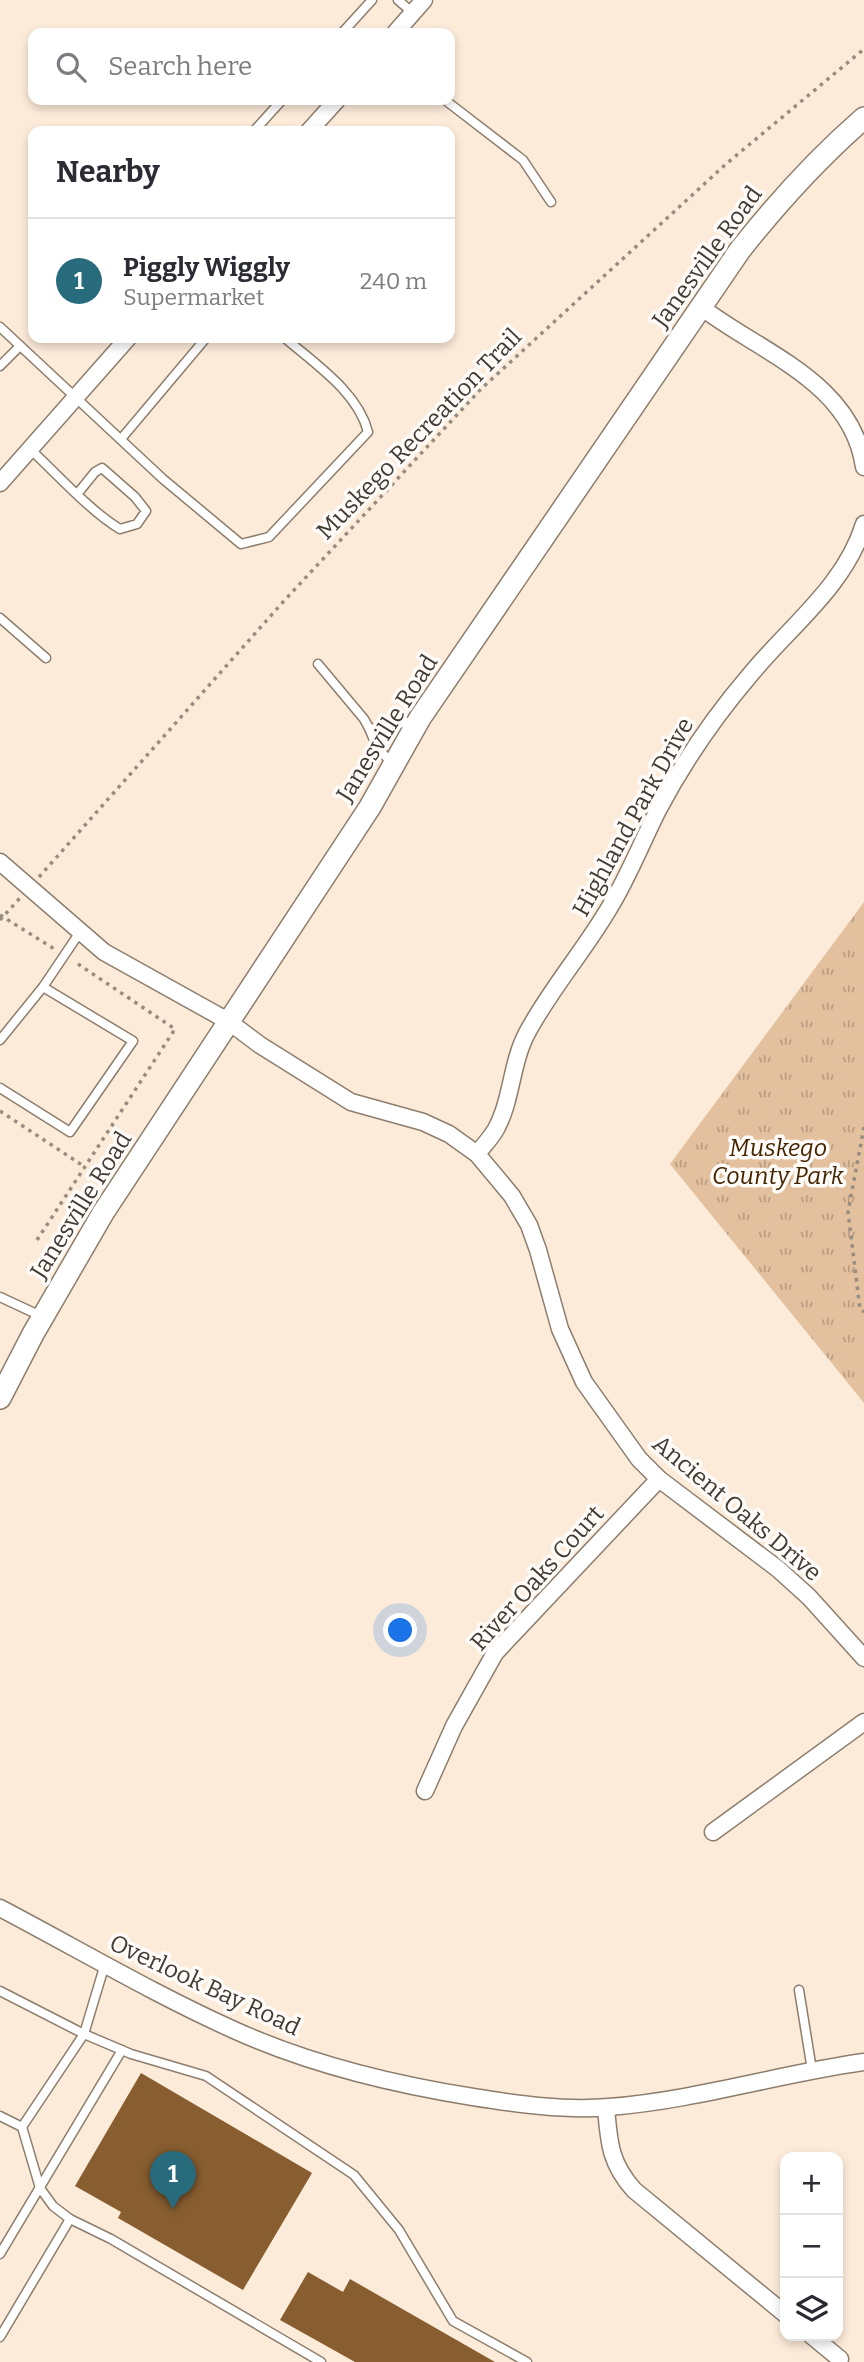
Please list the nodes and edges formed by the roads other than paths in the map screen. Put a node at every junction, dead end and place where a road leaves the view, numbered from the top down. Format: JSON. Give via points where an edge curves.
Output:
{"nodes":[{"id":1,"x":372,"y":0,"type":"edge"},
{"id":2,"x":398,"y":0,"type":"edge"},
{"id":3,"x":424,"y":0,"type":"edge"},
{"id":4,"x":413,"y":13,"type":"junction"},
{"id":5,"x":347,"y":28,"type":"edge"},
{"id":6,"x":400,"y":28,"type":"edge"},
{"id":7,"x":277,"y":105,"type":"edge"},
{"id":8,"x":332,"y":105,"type":"edge"},
{"id":9,"x":452,"y":105,"type":"edge"},
{"id":10,"x":864,"y":118,"type":"edge"},
{"id":11,"x":259,"y":126,"type":"edge"},
{"id":12,"x":314,"y":126,"type":"edge"},
{"id":13,"x":551,"y":202,"type":"dead end"},
{"id":14,"x":701,"y":307,"type":"junction"},
{"id":15,"x":0,"y":327,"type":"edge"},
{"id":16,"x":124,"y":343,"type":"edge"},
{"id":17,"x":202,"y":343,"type":"edge"},
{"id":18,"x":291,"y":343,"type":"edge"},
{"id":19,"x":20,"y":346,"type":"junction"},
{"id":20,"x":0,"y":366,"type":"edge"},
{"id":21,"x":75,"y":399,"type":"junction"},
{"id":22,"x":121,"y":439,"type":"junction"},
{"id":23,"x":30,"y":449,"type":"junction"},
{"id":24,"x":864,"y":467,"type":"edge"},
{"id":25,"x":0,"y":483,"type":"edge"},
{"id":26,"x":78,"y":493,"type":"junction"},
{"id":27,"x":864,"y":524,"type":"edge"},
{"id":28,"x":0,"y":618,"type":"edge"},
{"id":29,"x":46,"y":658,"type":"dead end"},
{"id":30,"x":318,"y":664,"type":"dead end"},
{"id":31,"x":421,"y":718,"type":"junction"},
{"id":32,"x":369,"y":728,"type":"junction"},
{"id":33,"x":394,"y":767,"type":"junction"},
{"id":34,"x":0,"y":862,"type":"edge"},
{"id":35,"x":80,"y":932,"type":"junction"},
{"id":36,"x":43,"y":987,"type":"junction"},
{"id":37,"x":228,"y":1021,"type":"junction"},
{"id":38,"x":0,"y":1041,"type":"edge"},
{"id":39,"x":0,"y":1088,"type":"edge"},
{"id":40,"x":477,"y":1154,"type":"junction"},
{"id":41,"x":0,"y":1297,"type":"edge"},
{"id":42,"x":43,"y":1317,"type":"junction"},
{"id":43,"x":0,"y":1398,"type":"edge"},
{"id":44,"x":659,"y":1479,"type":"junction"},
{"id":45,"x":864,"y":1658,"type":"edge"},
{"id":46,"x":864,"y":1722,"type":"edge"},
{"id":47,"x":425,"y":1791,"type":"dead end"},
{"id":48,"x":713,"y":1832,"type":"dead end"},
{"id":49,"x":0,"y":1908,"type":"edge"},
{"id":50,"x":105,"y":1964,"type":"junction"},
{"id":51,"x":799,"y":1990,"type":"dead end"},
{"id":52,"x":0,"y":1991,"type":"edge"},
{"id":53,"x":84,"y":2034,"type":"junction"},
{"id":54,"x":122,"y":2050,"type":"junction"},
{"id":55,"x":864,"y":2062,"type":"edge"},
{"id":56,"x":812,"y":2070,"type":"junction"},
{"id":57,"x":606,"y":2108,"type":"junction"},
{"id":58,"x":0,"y":2116,"type":"edge"},
{"id":59,"x":22,"y":2127,"type":"junction"},
{"id":60,"x":40,"y":2188,"type":"junction"},
{"id":61,"x":70,"y":2219,"type":"junction"},
{"id":62,"x":0,"y":2254,"type":"edge"},
{"id":63,"x":780,"y":2310,"type":"edge"},
{"id":64,"x":0,"y":2337,"type":"edge"},
{"id":65,"x":818,"y":2341,"type":"edge"},
{"id":66,"x":841,"y":2359,"type":"dead end"},
{"id":67,"x":321,"y":2362,"type":"edge"},
{"id":68,"x":527,"y":2362,"type":"edge"}],
"edges":[{"from":1,"to":5,"type":"lane"},
{"from":2,"to":4,"type":"lane"},
{"from":3,"to":4,"type":"street"},
{"from":4,"to":6,"type":"street"},
{"from":7,"to":11,"type":"lane"},
{"from":8,"to":12,"type":"street"},
{"from":9,"to":13,"type":"lane","via":[[523,160]]},
{"from":10,"to":14,"type":"main road","name":"Janesville Road","via":[[817,160],[771,211]]},
{"from":14,"to":24,"type":"street","via":[[823,391],[854,431]]},
{"from":14,"to":31,"type":"main road","name":"Janesville Road"},
{"from":15,"to":19,"type":"lane"},
{"from":16,"to":21,"type":"street"},
{"from":17,"to":22,"type":"lane"},
{"from":18,"to":22,"type":"lane","via":[[344,390],[364,416],[368,432],[269,537],[241,544]]},
{"from":19,"to":20,"type":"lane"},
{"from":19,"to":21,"type":"lane"},
{"from":21,"to":22,"type":"lane"},
{"from":21,"to":23,"type":"street"},
{"from":23,"to":25,"type":"street"},
{"from":23,"to":26,"type":"lane"},
{"from":26,"to":26,"type":"lane","via":[[120,529],[137,524],[146,511],[102,468]]},
{"from":27,"to":40,"type":"street","name":"Highland Park Drive","via":[[841,574],[765,657],[694,747],[613,902],[525,1037],[496,1129]]},
{"from":28,"to":29,"type":"lane"},
{"from":30,"to":32,"type":"lane"},
{"from":31,"to":32,"type":"lane"},
{"from":31,"to":33,"type":"main road","name":"Janesville Road"},
{"from":32,"to":33,"type":"lane"},
{"from":33,"to":37,"type":"main road","name":"Janesville Road"},
{"from":34,"to":35,"type":"street","name":"Ancient Oaks Drive"},
{"from":35,"to":36,"type":"lane"},
{"from":35,"to":37,"type":"street","name":"Ancient Oaks Drive","via":[[104,952]]},
{"from":36,"to":38,"type":"lane"},
{"from":36,"to":39,"type":"lane","via":[[133,1041],[70,1132]]},
{"from":37,"to":40,"type":"street","name":"Ancient Oaks Drive","via":[[351,1102],[423,1122]]},
{"from":37,"to":42,"type":"main road","name":"Janesville Road","via":[[103,1213]]},
{"from":40,"to":44,"type":"street","name":"Ancient Oaks Drive","via":[[529,1225],[559,1329],[584,1382],[639,1459]]},
{"from":41,"to":42,"type":"lane"},
{"from":42,"to":43,"type":"main road","name":"Janesville Road"},
{"from":44,"to":45,"type":"street","name":"Ancient Oaks Drive","via":[[778,1569]]},
{"from":44,"to":47,"type":"street","name":"River Oaks Court","via":[[495,1653],[454,1726]]},
{"from":46,"to":48,"type":"street"},
{"from":49,"to":50,"type":"street","name":"Overlook Bay Road"},
{"from":50,"to":53,"type":"lane"},
{"from":50,"to":57,"type":"street","name":"Overlook Bay Road","via":[[236,2031],[362,2074],[503,2102]]},
{"from":51,"to":56,"type":"lane"},
{"from":52,"to":53,"type":"lane"},
{"from":53,"to":54,"type":"lane"},
{"from":53,"to":59,"type":"lane"},
{"from":54,"to":60,"type":"lane"},
{"from":54,"to":68,"type":"lane","via":[[206,2076],[354,2175],[399,2230],[453,2321]]},
{"from":55,"to":56,"type":"street","name":"Overlook Bay Road"},
{"from":56,"to":57,"type":"street","name":"Overlook Bay Road","via":[[698,2096]]},
{"from":57,"to":63,"type":"street","via":[[609,2143],[621,2175]]},
{"from":58,"to":59,"type":"lane"},
{"from":59,"to":60,"type":"lane"},
{"from":60,"to":61,"type":"lane"},
{"from":60,"to":62,"type":"lane"},
{"from":61,"to":64,"type":"lane"},
{"from":61,"to":67,"type":"lane"},
{"from":65,"to":66,"type":"street"}]}
